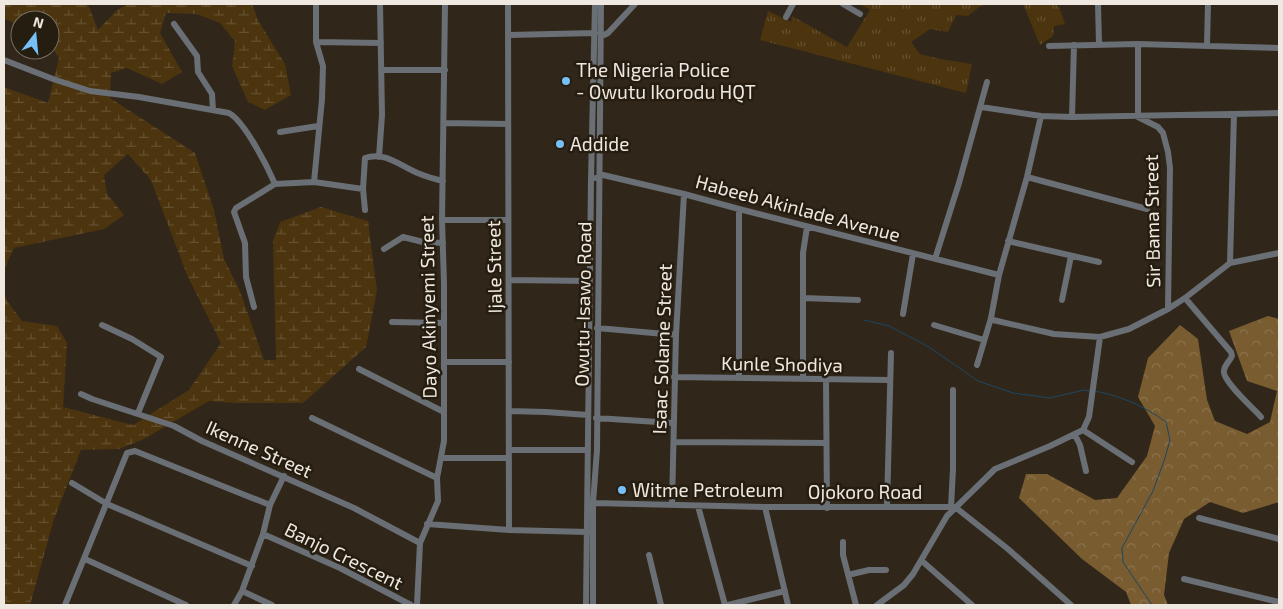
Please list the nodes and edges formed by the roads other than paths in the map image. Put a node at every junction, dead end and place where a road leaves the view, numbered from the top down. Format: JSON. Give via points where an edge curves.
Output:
{"nodes":[{"id":1,"x":316,"y":4,"type":"edge"},
{"id":2,"x":380,"y":4,"type":"edge"},
{"id":3,"x":445,"y":4,"type":"edge"},
{"id":4,"x":508,"y":4,"type":"edge"},
{"id":5,"x":595,"y":4,"type":"edge"},
{"id":6,"x":601,"y":4,"type":"edge"},
{"id":7,"x":635,"y":4,"type":"edge"},
{"id":8,"x":793,"y":4,"type":"edge"},
{"id":9,"x":843,"y":4,"type":"edge"},
{"id":10,"x":1098,"y":4,"type":"edge"},
{"id":11,"x":1208,"y":4,"type":"edge"},
{"id":12,"x":860,"y":14,"type":"dead end"},
{"id":13,"x":786,"y":16,"type":"dead end"},
{"id":14,"x":174,"y":24,"type":"dead end"},
{"id":15,"x":598,"y":34,"type":"junction"},
{"id":16,"x":509,"y":35,"type":"junction"},
{"id":17,"x":316,"y":42,"type":"junction"},
{"id":18,"x":381,"y":43,"type":"junction"},
{"id":19,"x":1099,"y":44,"type":"junction"},
{"id":20,"x":1138,"y":44,"type":"junction"},
{"id":21,"x":1074,"y":45,"type":"junction"},
{"id":22,"x":1207,"y":45,"type":"junction"},
{"id":23,"x":1049,"y":46,"type":"dead end"},
{"id":24,"x":1279,"y":48,"type":"edge"},
{"id":25,"x":4,"y":60,"type":"edge"},
{"id":26,"x":382,"y":70,"type":"junction"},
{"id":27,"x":445,"y":70,"type":"junction"},
{"id":28,"x":987,"y":82,"type":"dead end"},
{"id":29,"x":981,"y":107,"type":"junction"},
{"id":30,"x":214,"y":110,"type":"junction"},
{"id":31,"x":1279,"y":113,"type":"edge"},
{"id":32,"x":1234,"y":114,"type":"junction"},
{"id":33,"x":1041,"y":116,"type":"junction"},
{"id":34,"x":1138,"y":116,"type":"junction"},
{"id":35,"x":1072,"y":117,"type":"junction"},
{"id":36,"x":444,"y":123,"type":"junction"},
{"id":37,"x":508,"y":124,"type":"junction"},
{"id":38,"x":318,"y":126,"type":"junction"},
{"id":39,"x":280,"y":132,"type":"dead end"},
{"id":40,"x":379,"y":156,"type":"junction"},
{"id":41,"x":599,"y":176,"type":"junction"},
{"id":42,"x":1027,"y":176,"type":"junction"},
{"id":43,"x":591,"y":180,"type":"junction"},
{"id":44,"x":442,"y":181,"type":"junction"},
{"id":45,"x":314,"y":182,"type":"junction"},
{"id":46,"x":275,"y":184,"type":"junction"},
{"id":47,"x":363,"y":189,"type":"junction"},
{"id":48,"x":684,"y":194,"type":"junction"},
{"id":49,"x":739,"y":209,"type":"junction"},
{"id":50,"x":1147,"y":209,"type":"dead end"},
{"id":51,"x":366,"y":210,"type":"dead end"},
{"id":52,"x":442,"y":220,"type":"junction"},
{"id":53,"x":508,"y":220,"type":"junction"},
{"id":54,"x":807,"y":226,"type":"junction"},
{"id":55,"x":1008,"y":240,"type":"junction"},
{"id":56,"x":443,"y":243,"type":"junction"},
{"id":57,"x":384,"y":249,"type":"dead end"},
{"id":58,"x":1279,"y":253,"type":"edge"},
{"id":59,"x":913,"y":254,"type":"junction"},
{"id":60,"x":1072,"y":256,"type":"junction"},
{"id":61,"x":935,"y":259,"type":"junction"},
{"id":62,"x":1099,"y":262,"type":"dead end"},
{"id":63,"x":1230,"y":263,"type":"junction"},
{"id":64,"x":998,"y":275,"type":"junction"},
{"id":65,"x":510,"y":280,"type":"junction"},
{"id":66,"x":589,"y":282,"type":"junction"},
{"id":67,"x":803,"y":298,"type":"junction"},
{"id":68,"x":1185,"y":298,"type":"junction"},
{"id":69,"x":858,"y":300,"type":"dead end"},
{"id":70,"x":1062,"y":300,"type":"dead end"},
{"id":71,"x":254,"y":307,"type":"dead end"},
{"id":72,"x":1168,"y":309,"type":"junction"},
{"id":73,"x":903,"y":314,"type":"dead end"},
{"id":74,"x":991,"y":318,"type":"junction"},
{"id":75,"x":392,"y":322,"type":"dead end"},
{"id":76,"x":444,"y":323,"type":"junction"},
{"id":77,"x":934,"y":325,"type":"dead end"},
{"id":78,"x":102,"y":326,"type":"dead end"},
{"id":79,"x":597,"y":328,"type":"junction"},
{"id":80,"x":676,"y":335,"type":"junction"},
{"id":81,"x":1100,"y":337,"type":"junction"},
{"id":82,"x":984,"y":340,"type":"junction"},
{"id":83,"x":891,"y":353,"type":"dead end"},
{"id":84,"x":444,"y":362,"type":"junction"},
{"id":85,"x":509,"y":362,"type":"junction"},
{"id":86,"x":977,"y":365,"type":"dead end"},
{"id":87,"x":359,"y":369,"type":"dead end"},
{"id":88,"x":674,"y":377,"type":"junction"},
{"id":89,"x":739,"y":378,"type":"junction"},
{"id":90,"x":803,"y":378,"type":"junction"},
{"id":91,"x":826,"y":379,"type":"junction"},
{"id":92,"x":890,"y":380,"type":"junction"},
{"id":93,"x":952,"y":390,"type":"dead end"},
{"id":94,"x":81,"y":394,"type":"dead end"},
{"id":95,"x":509,"y":410,"type":"junction"},
{"id":96,"x":444,"y":412,"type":"junction"},
{"id":97,"x":138,"y":413,"type":"junction"},
{"id":98,"x":588,"y":416,"type":"junction"},
{"id":99,"x":1261,"y":417,"type":"dead end"},
{"id":100,"x":312,"y":418,"type":"dead end"},
{"id":101,"x":596,"y":418,"type":"junction"},
{"id":102,"x":673,"y":423,"type":"junction"},
{"id":103,"x":1083,"y":430,"type":"junction"},
{"id":104,"x":1075,"y":435,"type":"junction"},
{"id":105,"x":674,"y":442,"type":"junction"},
{"id":106,"x":826,"y":443,"type":"junction"},
{"id":107,"x":509,"y":450,"type":"junction"},
{"id":108,"x":588,"y":450,"type":"junction"},
{"id":109,"x":441,"y":458,"type":"junction"},
{"id":110,"x":509,"y":458,"type":"junction"},
{"id":111,"x":1132,"y":462,"type":"dead end"},
{"id":112,"x":1086,"y":471,"type":"dead end"},
{"id":113,"x":284,"y":476,"type":"junction"},
{"id":114,"x":438,"y":478,"type":"junction"},
{"id":115,"x":72,"y":484,"type":"dead end"},
{"id":116,"x":593,"y":503,"type":"junction"},
{"id":117,"x":107,"y":504,"type":"junction"},
{"id":118,"x":672,"y":504,"type":"junction"},
{"id":119,"x":270,"y":505,"type":"junction"},
{"id":120,"x":698,"y":506,"type":"junction"},
{"id":121,"x":887,"y":506,"type":"junction"},
{"id":122,"x":764,"y":507,"type":"junction"},
{"id":123,"x":953,"y":507,"type":"junction"},
{"id":124,"x":827,"y":508,"type":"junction"},
{"id":125,"x":1199,"y":518,"type":"dead end"},
{"id":126,"x":427,"y":524,"type":"junction"},
{"id":127,"x":510,"y":530,"type":"junction"},
{"id":128,"x":588,"y":532,"type":"junction"},
{"id":129,"x":263,"y":534,"type":"junction"},
{"id":130,"x":1279,"y":539,"type":"edge"},
{"id":131,"x":843,"y":542,"type":"dead end"},
{"id":132,"x":420,"y":543,"type":"junction"},
{"id":133,"x":649,"y":555,"type":"dead end"},
{"id":134,"x":85,"y":559,"type":"junction"},
{"id":135,"x":922,"y":561,"type":"junction"},
{"id":136,"x":252,"y":566,"type":"junction"},
{"id":137,"x":886,"y":570,"type":"dead end"},
{"id":138,"x":848,"y":575,"type":"junction"},
{"id":139,"x":1184,"y":578,"type":"dead end"},
{"id":140,"x":242,"y":591,"type":"junction"},
{"id":141,"x":785,"y":592,"type":"junction"},
{"id":142,"x":1279,"y":602,"type":"edge"},
{"id":143,"x":65,"y":605,"type":"edge"},
{"id":144,"x":186,"y":605,"type":"edge"},
{"id":145,"x":234,"y":605,"type":"edge"},
{"id":146,"x":272,"y":605,"type":"edge"},
{"id":147,"x":411,"y":605,"type":"edge"},
{"id":148,"x":417,"y":605,"type":"edge"},
{"id":149,"x":586,"y":605,"type":"edge"},
{"id":150,"x":593,"y":605,"type":"edge"},
{"id":151,"x":660,"y":605,"type":"edge"},
{"id":152,"x":726,"y":605,"type":"edge"},
{"id":153,"x":788,"y":605,"type":"edge"},
{"id":154,"x":856,"y":605,"type":"edge"},
{"id":155,"x":877,"y":605,"type":"edge"},
{"id":156,"x":972,"y":605,"type":"edge"},
{"id":157,"x":1071,"y":605,"type":"edge"}],
"edges":[{"from":1,"to":17,"type":"street"},
{"from":2,"to":18,"type":"street"},
{"from":3,"to":27,"type":"street","name":"Dayo Akinyemi Street"},
{"from":4,"to":16,"type":"street","name":"Ijale Street"},
{"from":5,"to":15,"type":"street","name":"Owutu-Isawo Road"},
{"from":6,"to":15,"type":"street","name":"Owutu-Isawo Road"},
{"from":7,"to":15,"type":"street","via":[[608,33]]},
{"from":8,"to":13,"type":"street"},
{"from":9,"to":12,"type":"street"},
{"from":10,"to":19,"type":"street"},
{"from":11,"to":22,"type":"street"},
{"from":14,"to":30,"type":"street","via":[[197,56],[198,72],[212,94]]},
{"from":15,"to":16,"type":"street"},
{"from":15,"to":41,"type":"street","name":"Owutu-Isawo Road"},
{"from":15,"to":43,"type":"street","name":"Owutu-Isawo Road"},
{"from":16,"to":37,"type":"street","name":"Ijale Street"},
{"from":17,"to":18,"type":"street"},
{"from":17,"to":38,"type":"street","via":[[323,66]]},
{"from":18,"to":26,"type":"street"},
{"from":19,"to":20,"type":"street"},
{"from":19,"to":21,"type":"street"},
{"from":20,"to":22,"type":"street"},
{"from":20,"to":34,"type":"street"},
{"from":21,"to":23,"type":"street"},
{"from":21,"to":35,"type":"street"},
{"from":22,"to":24,"type":"street"},
{"from":25,"to":30,"type":"street","via":[[90,90]]},
{"from":26,"to":27,"type":"street"},
{"from":26,"to":40,"type":"street"},
{"from":27,"to":36,"type":"street","name":"Dayo Akinyemi Street"},
{"from":28,"to":29,"type":"street"},
{"from":29,"to":33,"type":"street"},
{"from":29,"to":61,"type":"street"},
{"from":30,"to":46,"type":"street","via":[[229,113],[239,121]]},
{"from":31,"to":32,"type":"street"},
{"from":32,"to":34,"type":"street"},
{"from":32,"to":63,"type":"street"},
{"from":33,"to":35,"type":"street"},
{"from":33,"to":42,"type":"street"},
{"from":34,"to":35,"type":"street"},
{"from":34,"to":72,"type":"street","name":"Sir Bama Street","via":[[1158,127],[1168,152]]},
{"from":36,"to":37,"type":"street"},
{"from":36,"to":44,"type":"street","name":"Dayo Akinyemi Street"},
{"from":37,"to":53,"type":"street","name":"Ijale Street"},
{"from":38,"to":39,"type":"street"},
{"from":38,"to":45,"type":"street"},
{"from":40,"to":44,"type":"street"},
{"from":40,"to":47,"type":"street","via":[[365,158]]},
{"from":41,"to":43,"type":"street"},
{"from":41,"to":48,"type":"street","name":"Habeeb Akinlade Avenue"},
{"from":41,"to":79,"type":"street","name":"Owutu-Isawo Road"},
{"from":42,"to":50,"type":"street"},
{"from":42,"to":55,"type":"street"},
{"from":43,"to":66,"type":"street","name":"Owutu-Isawo Road"},
{"from":44,"to":52,"type":"street","name":"Dayo Akinyemi Street"},
{"from":45,"to":46,"type":"street"},
{"from":45,"to":47,"type":"street"},
{"from":46,"to":71,"type":"street","via":[[234,212],[245,243],[246,277]]},
{"from":47,"to":51,"type":"street"},
{"from":48,"to":49,"type":"street","name":"Habeeb Akinlade Avenue"},
{"from":48,"to":80,"type":"street","name":"Isaac Solame Street"},
{"from":49,"to":54,"type":"street","name":"Habeeb Akinlade Avenue"},
{"from":49,"to":89,"type":"street"},
{"from":52,"to":53,"type":"street"},
{"from":52,"to":56,"type":"street","name":"Dayo Akinyemi Street"},
{"from":53,"to":65,"type":"street","name":"Ijale Street"},
{"from":54,"to":59,"type":"street","name":"Habeeb Akinlade Avenue"},
{"from":54,"to":67,"type":"street"},
{"from":55,"to":60,"type":"street"},
{"from":55,"to":64,"type":"street"},
{"from":56,"to":57,"type":"street","via":[[403,237]]},
{"from":56,"to":76,"type":"street","name":"Dayo Akinyemi Street"},
{"from":58,"to":63,"type":"street"},
{"from":59,"to":61,"type":"street","name":"Habeeb Akinlade Avenue"},
{"from":59,"to":73,"type":"street"},
{"from":60,"to":62,"type":"street"},
{"from":60,"to":70,"type":"street"},
{"from":61,"to":64,"type":"street","name":"Habeeb Akinlade Avenue"},
{"from":63,"to":68,"type":"street"},
{"from":64,"to":74,"type":"street"},
{"from":65,"to":66,"type":"street"},
{"from":65,"to":85,"type":"street","name":"Ijale Street"},
{"from":66,"to":98,"type":"street","name":"Owutu-Isawo Road"},
{"from":67,"to":69,"type":"street"},
{"from":67,"to":90,"type":"street"},
{"from":68,"to":72,"type":"street"},
{"from":68,"to":99,"type":"street","via":[[1231,352],[1224,374]]},
{"from":72,"to":81,"type":"street","via":[[1129,329]]},
{"from":74,"to":81,"type":"street","via":[[1054,334]]},
{"from":74,"to":82,"type":"street"},
{"from":75,"to":76,"type":"street"},
{"from":76,"to":84,"type":"street","name":"Dayo Akinyemi Street"},
{"from":77,"to":82,"type":"street"},
{"from":78,"to":97,"type":"street","via":[[161,357]]},
{"from":79,"to":80,"type":"street"},
{"from":79,"to":101,"type":"street","name":"Owutu-Isawo Road"},
{"from":80,"to":88,"type":"street","name":"Isaac Solame Street"},
{"from":81,"to":103,"type":"street","via":[[1094,391]]},
{"from":82,"to":86,"type":"street"},
{"from":83,"to":92,"type":"street"},
{"from":84,"to":85,"type":"street"},
{"from":84,"to":96,"type":"street","name":"Dayo Akinyemi Street"},
{"from":85,"to":95,"type":"street","name":"Ijale Street"},
{"from":87,"to":96,"type":"street"},
{"from":88,"to":89,"type":"street","name":"Kunle Shodiya"},
{"from":88,"to":102,"type":"street","name":"Isaac Solame Street"},
{"from":89,"to":90,"type":"street","name":"Kunle Shodiya"},
{"from":90,"to":91,"type":"street","name":"Kunle Shodiya"},
{"from":91,"to":92,"type":"street","name":"Kunle Shodiya"},
{"from":91,"to":106,"type":"street"},
{"from":92,"to":121,"type":"street"},
{"from":93,"to":123,"type":"street"},
{"from":94,"to":97,"type":"street","name":"Ikenne Street"},
{"from":95,"to":98,"type":"street"},
{"from":95,"to":107,"type":"street","name":"Ijale Street"},
{"from":96,"to":109,"type":"street","name":"Dayo Akinyemi Street"},
{"from":97,"to":113,"type":"street","name":"Ikenne Street"},
{"from":98,"to":108,"type":"street","name":"Owutu-Isawo Road"},
{"from":100,"to":114,"type":"street"},
{"from":101,"to":102,"type":"street"},
{"from":101,"to":116,"type":"street","name":"Owutu-Isawo Road"},
{"from":102,"to":105,"type":"street","name":"Isaac Solame Street"},
{"from":103,"to":104,"type":"street"},
{"from":103,"to":111,"type":"street"},
{"from":104,"to":112,"type":"street"},
{"from":104,"to":123,"type":"street","via":[[995,469]]},
{"from":105,"to":106,"type":"street"},
{"from":105,"to":118,"type":"street","name":"Isaac Solame Street"},
{"from":106,"to":124,"type":"street"},
{"from":107,"to":108,"type":"street"},
{"from":107,"to":110,"type":"street","name":"Ijale Street"},
{"from":108,"to":128,"type":"street","name":"Owutu-Isawo Road"},
{"from":109,"to":110,"type":"street"},
{"from":109,"to":114,"type":"street","name":"Dayo Akinyemi Street"},
{"from":110,"to":127,"type":"street","name":"Ijale Street"},
{"from":113,"to":119,"type":"street"},
{"from":113,"to":132,"type":"street","name":"Ikenne Street"},
{"from":114,"to":126,"type":"street","name":"Dayo Akinyemi Street","via":[[438,501]]},
{"from":115,"to":117,"type":"street"},
{"from":116,"to":118,"type":"street","name":"Ojokoro Road"},
{"from":116,"to":150,"type":"street","name":"Owutu-Isawo Road"},
{"from":117,"to":119,"type":"street","via":[[126,453],[135,451]]},
{"from":117,"to":134,"type":"street"},
{"from":117,"to":136,"type":"street"},
{"from":118,"to":120,"type":"street","name":"Ojokoro Road"},
{"from":119,"to":129,"type":"street"},
{"from":120,"to":122,"type":"street","name":"Ojokoro Road"},
{"from":120,"to":152,"type":"street"},
{"from":121,"to":123,"type":"street","name":"Ojokoro Road"},
{"from":121,"to":124,"type":"street","name":"Ojokoro Road"},
{"from":122,"to":124,"type":"street","name":"Ojokoro Road"},
{"from":122,"to":141,"type":"street"},
{"from":123,"to":135,"type":"street"},
{"from":123,"to":157,"type":"street","via":[[1008,549]]},
{"from":125,"to":130,"type":"street"},
{"from":126,"to":127,"type":"street"},
{"from":126,"to":132,"type":"street","name":"Dayo Akinyemi Street"},
{"from":127,"to":128,"type":"street"},
{"from":128,"to":149,"type":"street","name":"Owutu-Isawo Road"},
{"from":129,"to":136,"type":"street"},
{"from":129,"to":147,"type":"street","name":"Banjo Crescent","via":[[340,568]]},
{"from":131,"to":138,"type":"street"},
{"from":132,"to":148,"type":"street","name":"Dayo Akinyemi Street"},
{"from":133,"to":151,"type":"street"},
{"from":134,"to":143,"type":"street"},
{"from":134,"to":144,"type":"street"},
{"from":135,"to":155,"type":"street","via":[[904,585]]},
{"from":135,"to":156,"type":"street"},
{"from":136,"to":140,"type":"street"},
{"from":137,"to":138,"type":"street"},
{"from":138,"to":154,"type":"street"},
{"from":139,"to":142,"type":"street"},
{"from":140,"to":145,"type":"street"},
{"from":140,"to":146,"type":"street"},
{"from":141,"to":152,"type":"street"},
{"from":141,"to":153,"type":"street"}]}
